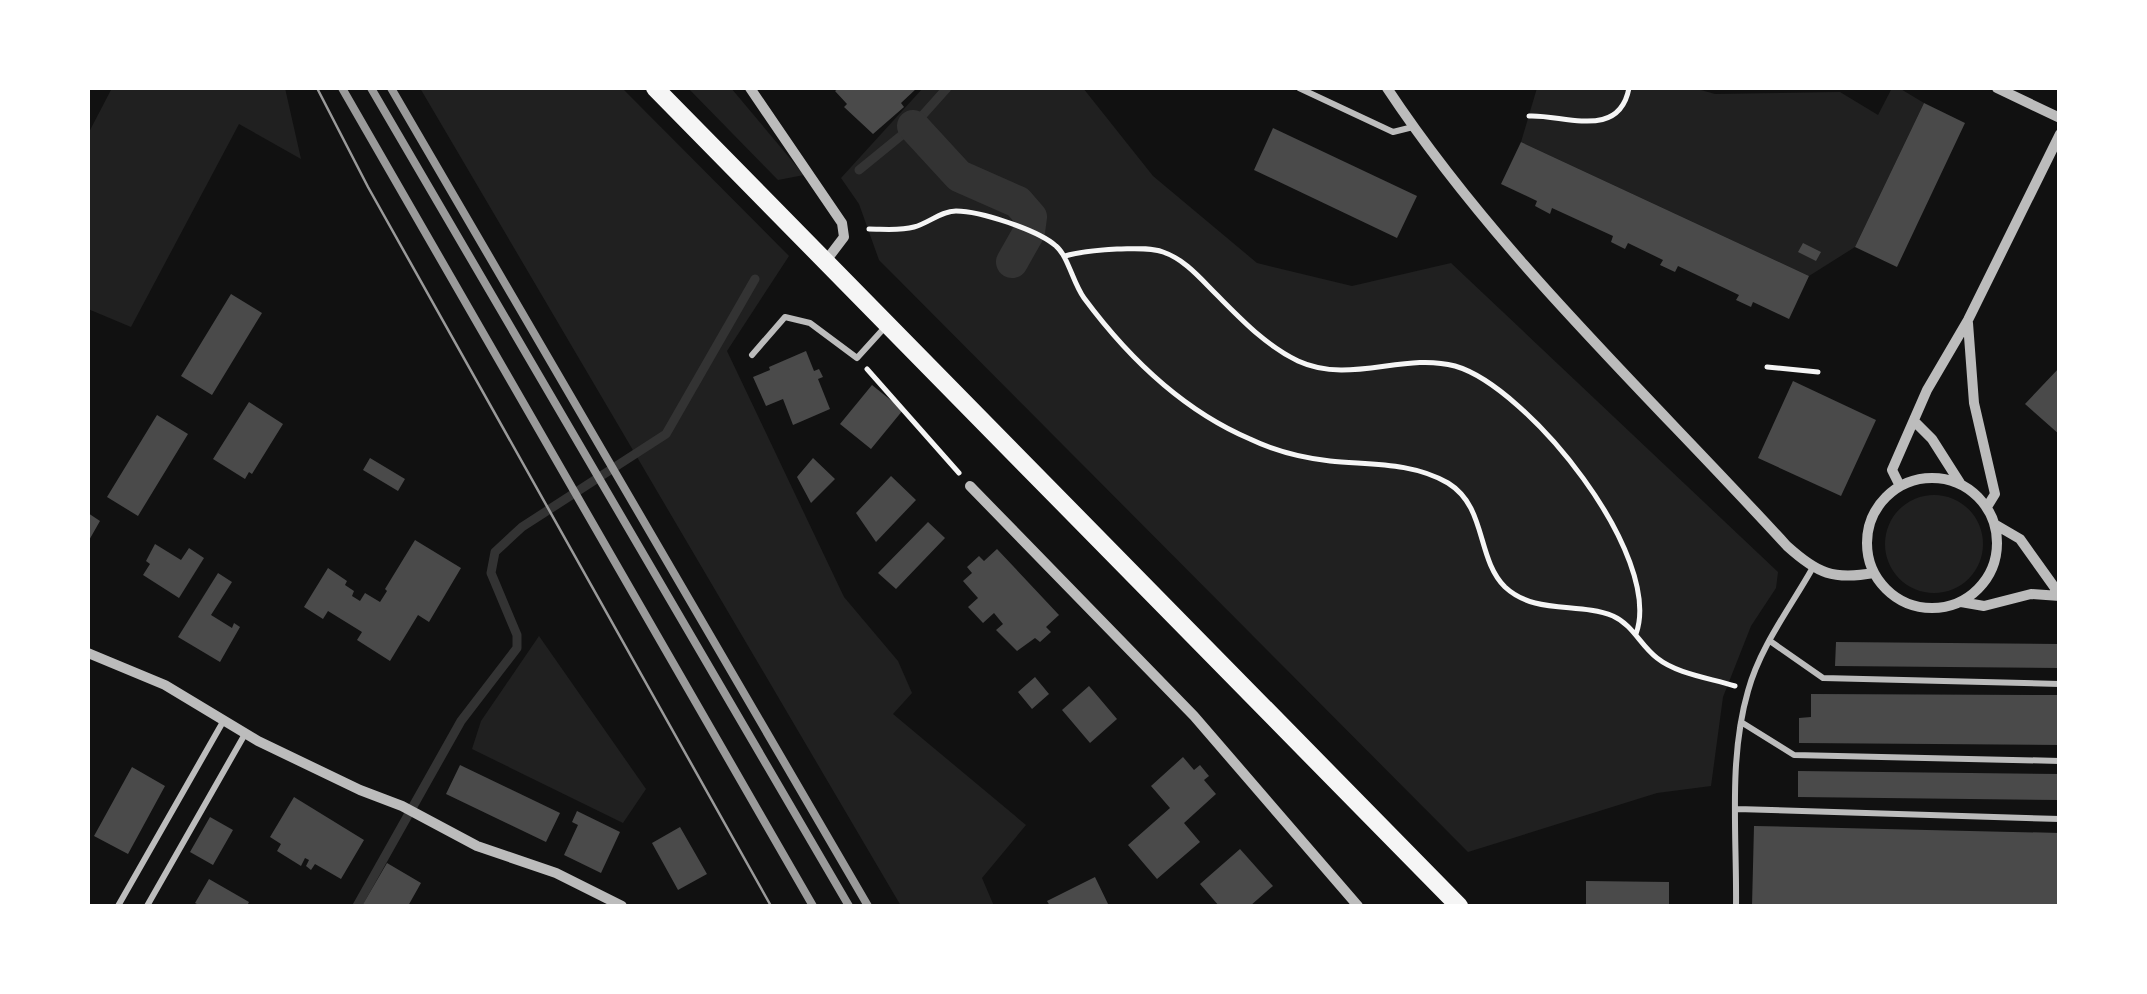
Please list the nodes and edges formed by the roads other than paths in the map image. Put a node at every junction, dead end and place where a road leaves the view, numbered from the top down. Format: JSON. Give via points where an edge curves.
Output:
{"nodes":[{"id":1,"x":655,"y":88,"type":"edge"},
{"id":2,"x":750,"y":88,"type":"edge"},
{"id":3,"x":1300,"y":88,"type":"edge"},
{"id":4,"x":1387,"y":88,"type":"edge"},
{"id":5,"x":1997,"y":88,"type":"edge"},
{"id":6,"x":2060,"y":118,"type":"edge"},
{"id":7,"x":1413,"y":127,"type":"junction"},
{"id":8,"x":2060,"y":134,"type":"edge"},
{"id":9,"x":826,"y":262,"type":"junction"},
{"id":10,"x":1968,"y":320,"type":"junction"},
{"id":11,"x":888,"y":324,"type":"junction"},
{"id":12,"x":752,"y":355,"type":"dead end"},
{"id":13,"x":1914,"y":421,"type":"junction"},
{"id":14,"x":1960,"y":484,"type":"junction"},
{"id":15,"x":970,"y":486,"type":"road end"},
{"id":16,"x":1900,"y":486,"type":"junction"},
{"id":17,"x":1986,"y":506,"type":"junction"},
{"id":18,"x":1996,"y":526,"type":"junction"},
{"id":19,"x":1812,"y":568,"type":"junction"},
{"id":20,"x":1874,"y":573,"type":"junction"},
{"id":21,"x":2060,"y":596,"type":"edge"},
{"id":22,"x":1960,"y":602,"type":"junction"},
{"id":23,"x":1770,"y":641,"type":"junction"},
{"id":24,"x":88,"y":652,"type":"edge"},
{"id":25,"x":2060,"y":684,"type":"edge"},
{"id":26,"x":225,"y":720,"type":"junction"},
{"id":27,"x":1741,"y":722,"type":"junction"},
{"id":28,"x":245,"y":733,"type":"junction"},
{"id":29,"x":2060,"y":761,"type":"edge"},
{"id":30,"x":1737,"y":809,"type":"junction"},
{"id":31,"x":2060,"y":819,"type":"edge"},
{"id":32,"x":118,"y":906,"type":"edge"},
{"id":33,"x":147,"y":906,"type":"edge"},
{"id":34,"x":622,"y":906,"type":"edge"},
{"id":35,"x":1358,"y":906,"type":"edge"},
{"id":36,"x":1459,"y":906,"type":"edge"},
{"id":37,"x":1736,"y":906,"type":"edge"}],
"edges":[{"from":1,"to":9,"type":"main road"},
{"from":2,"to":9,"type":"street","via":[[842,223],[844,237]]},
{"from":3,"to":7,"type":"lane","via":[[1392,132]]},
{"from":4,"to":7,"type":"street"},
{"from":5,"to":6,"type":"street"},
{"from":7,"to":19,"type":"street","via":[[1518,258]]},
{"from":8,"to":10,"type":"street"},
{"from":9,"to":11,"type":"main road"},
{"from":10,"to":13,"type":"street"},
{"from":10,"to":17,"type":"street","via":[[1974,402],[1995,494]]},
{"from":11,"to":12,"type":"lane","via":[[857,358],[810,323],[785,316]]},
{"from":11,"to":36,"type":"main road"},
{"from":13,"to":14,"type":"street"},
{"from":13,"to":16,"type":"street","via":[[1892,470]]},
{"from":14,"to":16,"type":"street","via":[[1940,478]]},
{"from":14,"to":17,"type":"street"},
{"from":15,"to":35,"type":"street","via":[[1194,716]]},
{"from":16,"to":20,"type":"street","via":[[1873,515],[1868,554]]},
{"from":17,"to":18,"type":"street"},
{"from":18,"to":21,"type":"street","via":[[2020,539]]},
{"from":18,"to":22,"type":"street","via":[[1995,562],[1976,592]]},
{"from":19,"to":20,"type":"street","via":[[1844,578]]},
{"from":19,"to":23,"type":"lane"},
{"from":20,"to":22,"type":"street","via":[[1902,601],[1921,608]]},
{"from":21,"to":22,"type":"street","via":[[2031,594],[1984,606]]},
{"from":23,"to":25,"type":"lane","via":[[1822,678]]},
{"from":23,"to":27,"type":"lane"},
{"from":24,"to":26,"type":"street"},
{"from":26,"to":28,"type":"street"},
{"from":26,"to":32,"type":"lane"},
{"from":27,"to":29,"type":"lane","via":[[1794,755]]},
{"from":27,"to":30,"type":"lane"},
{"from":28,"to":33,"type":"lane"},
{"from":28,"to":34,"type":"street","via":[[498,856],[556,873]]},
{"from":30,"to":31,"type":"lane"},
{"from":30,"to":37,"type":"lane"}]}
